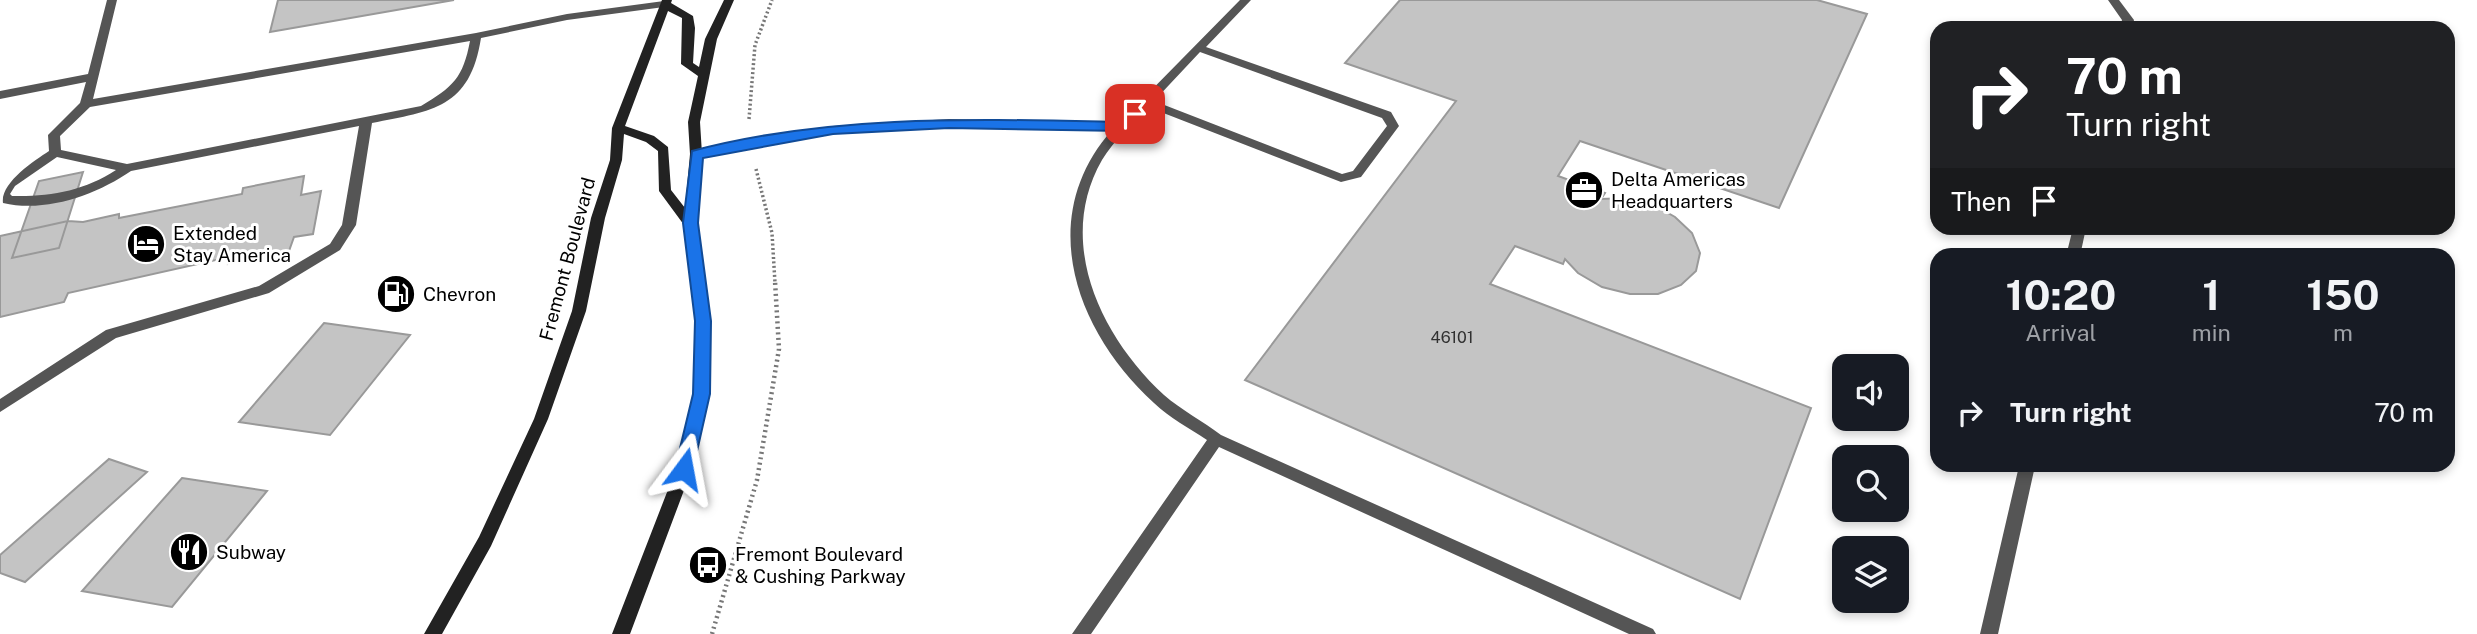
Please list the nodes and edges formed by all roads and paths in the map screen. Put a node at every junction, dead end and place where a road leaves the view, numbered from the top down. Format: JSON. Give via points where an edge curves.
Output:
{"nodes":[{"id":1,"x":112,"y":0,"type":"edge"},
{"id":2,"x":729,"y":0,"type":"edge"},
{"id":3,"x":772,"y":0,"type":"edge"},
{"id":4,"x":1246,"y":0,"type":"edge"},
{"id":5,"x":2113,"y":0,"type":"edge"},
{"id":6,"x":666,"y":2,"type":"edge"},
{"id":7,"x":2127,"y":21,"type":"edge"},
{"id":8,"x":475,"y":36,"type":"junction"},
{"id":9,"x":1199,"y":48,"type":"junction"},
{"id":10,"x":704,"y":75,"type":"junction"},
{"id":11,"x":92,"y":77,"type":"junction"},
{"id":12,"x":0,"y":95,"type":"edge"},
{"id":13,"x":1146,"y":102,"type":"junction"},
{"id":14,"x":86,"y":104,"type":"junction"},
{"id":15,"x":366,"y":123,"type":"junction"},
{"id":16,"x":1123,"y":126,"type":"junction"},
{"id":17,"x":618,"y":128,"type":"junction"},
{"id":18,"x":751,"y":145,"type":"junction"},
{"id":19,"x":55,"y":153,"type":"junction"},
{"id":20,"x":696,"y":154,"type":"junction"},
{"id":21,"x":127,"y":169,"type":"junction"},
{"id":22,"x":691,"y":223,"type":"junction"},
{"id":23,"x":0,"y":406,"type":"edge"},
{"id":24,"x":1216,"y":439,"type":"junction"},
{"id":25,"x":2026,"y":472,"type":"edge"},
{"id":26,"x":433,"y":634,"type":"edge"},
{"id":27,"x":621,"y":634,"type":"edge"},
{"id":28,"x":712,"y":634,"type":"edge"},
{"id":29,"x":1081,"y":634,"type":"edge"},
{"id":30,"x":1647,"y":634,"type":"edge"},
{"id":31,"x":1989,"y":634,"type":"edge"}],
"edges":[{"from":1,"to":11,"type":"lane"},
{"from":2,"to":10,"type":"main road","via":[[711,39]]},
{"from":3,"to":18,"type":"path","via":[[755,45],[748,116]]},
{"from":4,"to":9,"type":"lane"},
{"from":5,"to":7,"type":"lane"},
{"from":6,"to":8,"type":"lane"},
{"from":6,"to":10,"type":"main road","via":[[687,16],[691,28],[687,64]]},
{"from":6,"to":17,"type":"main road","name":"Fremont Boulevard"},
{"from":8,"to":14,"type":"lane"},
{"from":8,"to":15,"type":"lane","via":[[471,72],[453,93],[425,109]]},
{"from":9,"to":13,"type":"lane"},
{"from":9,"to":13,"type":"lane","via":[[1387,116],[1393,126],[1357,174],[1340,178]]},
{"from":10,"to":20,"type":"main road","via":[[694,122]]},
{"from":11,"to":12,"type":"lane"},
{"from":11,"to":14,"type":"lane"},
{"from":13,"to":16,"type":"lane"},
{"from":14,"to":19,"type":"lane","via":[[54,135]]},
{"from":15,"to":21,"type":"lane"},
{"from":15,"to":23,"type":"lane","via":[[349,225],[335,247],[264,290],[111,334]]},
{"from":16,"to":18,"type":"lane","via":[[949,123],[833,130]]},
{"from":16,"to":24,"type":"lane","via":[[1094,162],[1079,203],[1074,254],[1087,304],[1117,353],[1151,390]]},
{"from":17,"to":22,"type":"main road","via":[[650,139],[664,150],[665,191]]},
{"from":17,"to":26,"type":"main road","name":"Fremont Boulevard","via":[[616,160],[598,218],[579,311],[541,419],[485,541]]},
{"from":18,"to":20,"type":"lane"},
{"from":18,"to":28,"type":"path","via":[[772,233],[779,349],[757,480]]},
{"from":19,"to":21,"type":"lane"},
{"from":19,"to":21,"type":"lane","via":[[11,183],[4,194],[8,201],[76,194],[105,184]]},
{"from":20,"to":22,"type":"main road"},
{"from":22,"to":27,"type":"main road","via":[[703,321],[701,394],[684,469]]},
{"from":24,"to":29,"type":"lane"},
{"from":24,"to":30,"type":"lane"},
{"from":25,"to":31,"type":"lane"}]}
